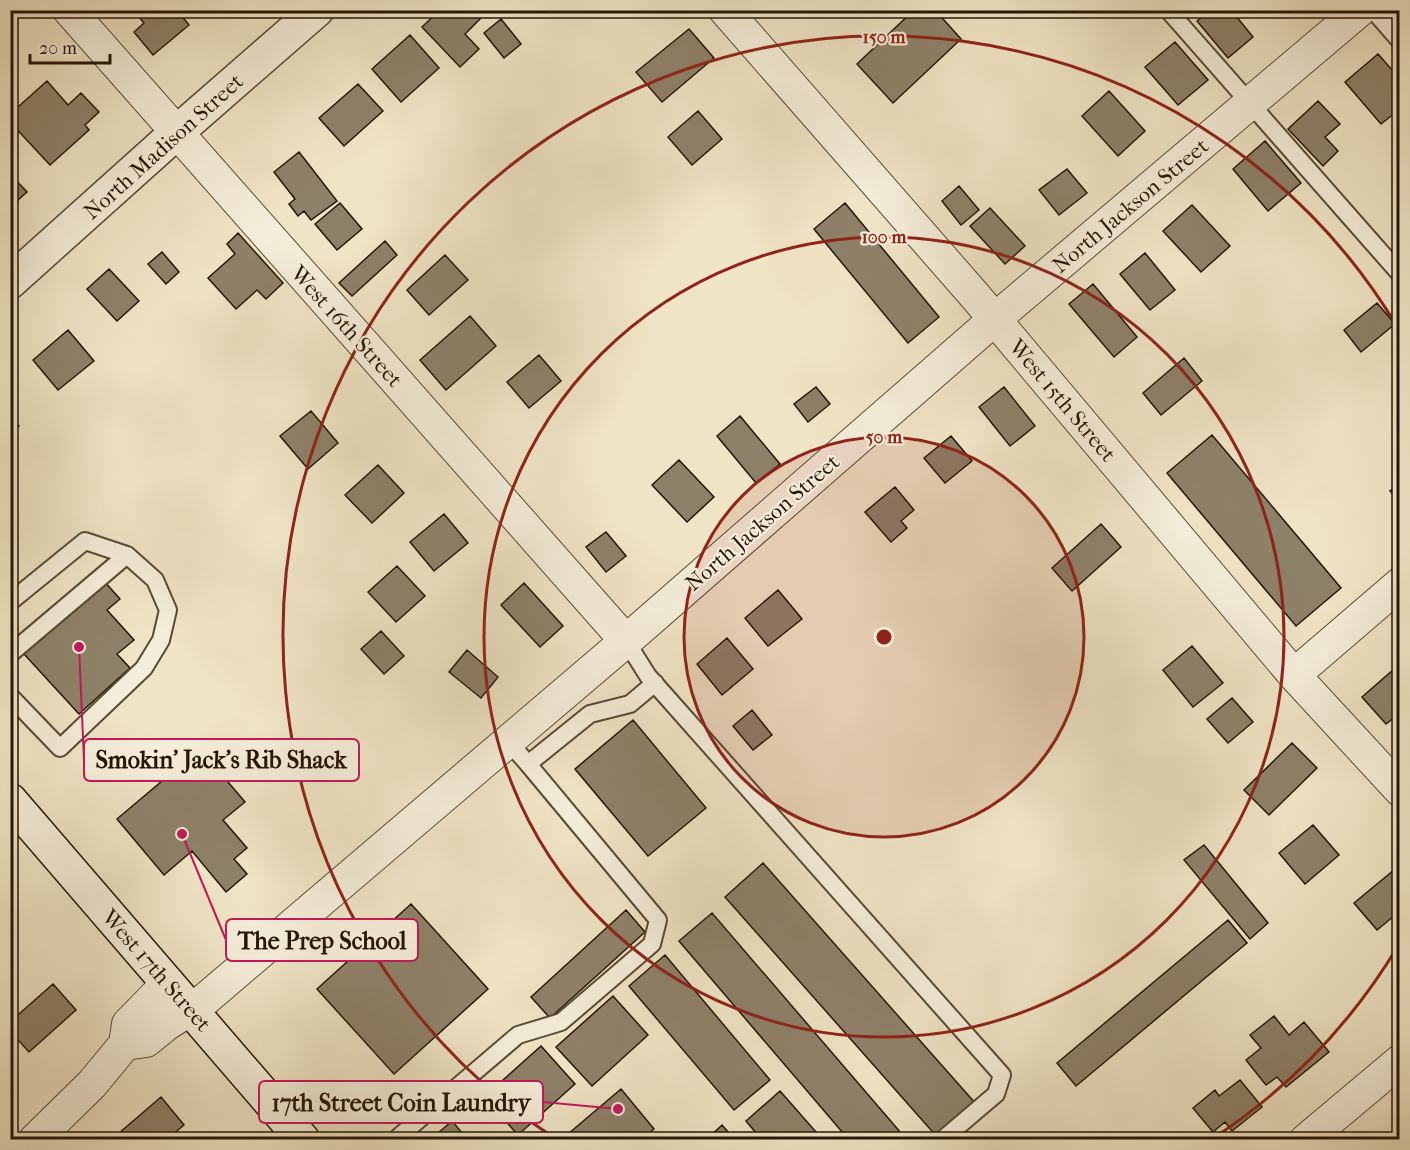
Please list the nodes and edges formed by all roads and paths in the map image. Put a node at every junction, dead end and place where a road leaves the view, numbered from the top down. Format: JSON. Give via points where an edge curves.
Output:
{"nodes":[{"id":1,"x":69,"y":10,"type":"edge"},
{"id":2,"x":317,"y":10,"type":"edge"},
{"id":3,"x":725,"y":10,"type":"edge"},
{"id":4,"x":1168,"y":10,"type":"edge"},
{"id":5,"x":1359,"y":10,"type":"edge"},
{"id":6,"x":1373,"y":10,"type":"edge"},
{"id":7,"x":1400,"y":41,"type":"edge"},
{"id":8,"x":1250,"y":103,"type":"junction"},
{"id":9,"x":176,"y":133,"type":"junction"},
{"id":10,"x":1400,"y":274,"type":"edge"},
{"id":11,"x":10,"y":282,"type":"edge"},
{"id":12,"x":995,"y":319,"type":"junction"},
{"id":13,"x":127,"y":555,"type":"junction"},
{"id":14,"x":1400,"y":584,"type":"edge"},
{"id":15,"x":10,"y":602,"type":"edge"},
{"id":16,"x":626,"y":641,"type":"junction"},
{"id":17,"x":10,"y":654,"type":"edge"},
{"id":18,"x":1294,"y":675,"type":"junction"},
{"id":19,"x":655,"y":683,"type":"junction"},
{"id":20,"x":10,"y":696,"type":"edge"},
{"id":21,"x":518,"y":753,"type":"junction"},
{"id":22,"x":1400,"y":790,"type":"edge"},
{"id":23,"x":10,"y":800,"type":"edge"},
{"id":24,"x":168,"y":983,"type":"junction"},
{"id":25,"x":191,"y":1010,"type":"junction"},
{"id":26,"x":125,"y":1044,"type":"junction"},
{"id":27,"x":1400,"y":1061,"type":"edge"},
{"id":28,"x":35,"y":1140,"type":"edge"},
{"id":29,"x":303,"y":1140,"type":"edge"},
{"id":30,"x":395,"y":1140,"type":"edge"},
{"id":31,"x":942,"y":1140,"type":"edge"},
{"id":32,"x":1306,"y":1140,"type":"edge"}],
"edges":[{"from":1,"to":9,"type":"street","name":"West 16th Street"},
{"from":2,"to":9,"type":"main road","name":"North Madison Street"},
{"from":3,"to":12,"type":"street","name":"West 15th Street"},
{"from":4,"to":8,"type":"lane"},
{"from":5,"to":8,"type":"street","name":"North Jackson Street"},
{"from":6,"to":7,"type":"lane"},
{"from":8,"to":10,"type":"lane"},
{"from":8,"to":12,"type":"street","name":"North Jackson Street"},
{"from":9,"to":11,"type":"main road","name":"North Madison Street"},
{"from":9,"to":16,"type":"street","name":"West 16th Street"},
{"from":12,"to":16,"type":"street","name":"North Jackson Street"},
{"from":12,"to":18,"type":"street","name":"West 15th Street"},
{"from":13,"to":15,"type":"lane","via":[[85,541]]},
{"from":13,"to":17,"type":"lane"},
{"from":13,"to":20,"type":"lane","via":[[155,580],[168,610],[162,640],[144,668],[60,748]]},
{"from":14,"to":18,"type":"street"},
{"from":16,"to":19,"type":"lane"},
{"from":16,"to":21,"type":"street","name":"North Jackson Street"},
{"from":18,"to":22,"type":"street","name":"West 15th Street"},
{"from":19,"to":21,"type":"lane","via":[[630,704],[590,714]]},
{"from":19,"to":31,"type":"lane","via":[[1002,1075],[996,1094]]},
{"from":21,"to":25,"type":"street","name":"North Jackson Street"},
{"from":21,"to":30,"type":"lane","via":[[658,920],[652,944],[561,1022],[518,1035]]},
{"from":23,"to":24,"type":"main road","name":"West 17th Street"},
{"from":24,"to":25,"type":"main road","name":"West 17th Street"},
{"from":24,"to":26,"type":"street","via":[[128,1024]]},
{"from":25,"to":26,"type":"street","name":"North Jackson Street","via":[[146,1041]]},
{"from":25,"to":29,"type":"main road","name":"West 17th Street"},
{"from":26,"to":28,"type":"street","via":[[92,1084]]},
{"from":27,"to":32,"type":"street"}]}
